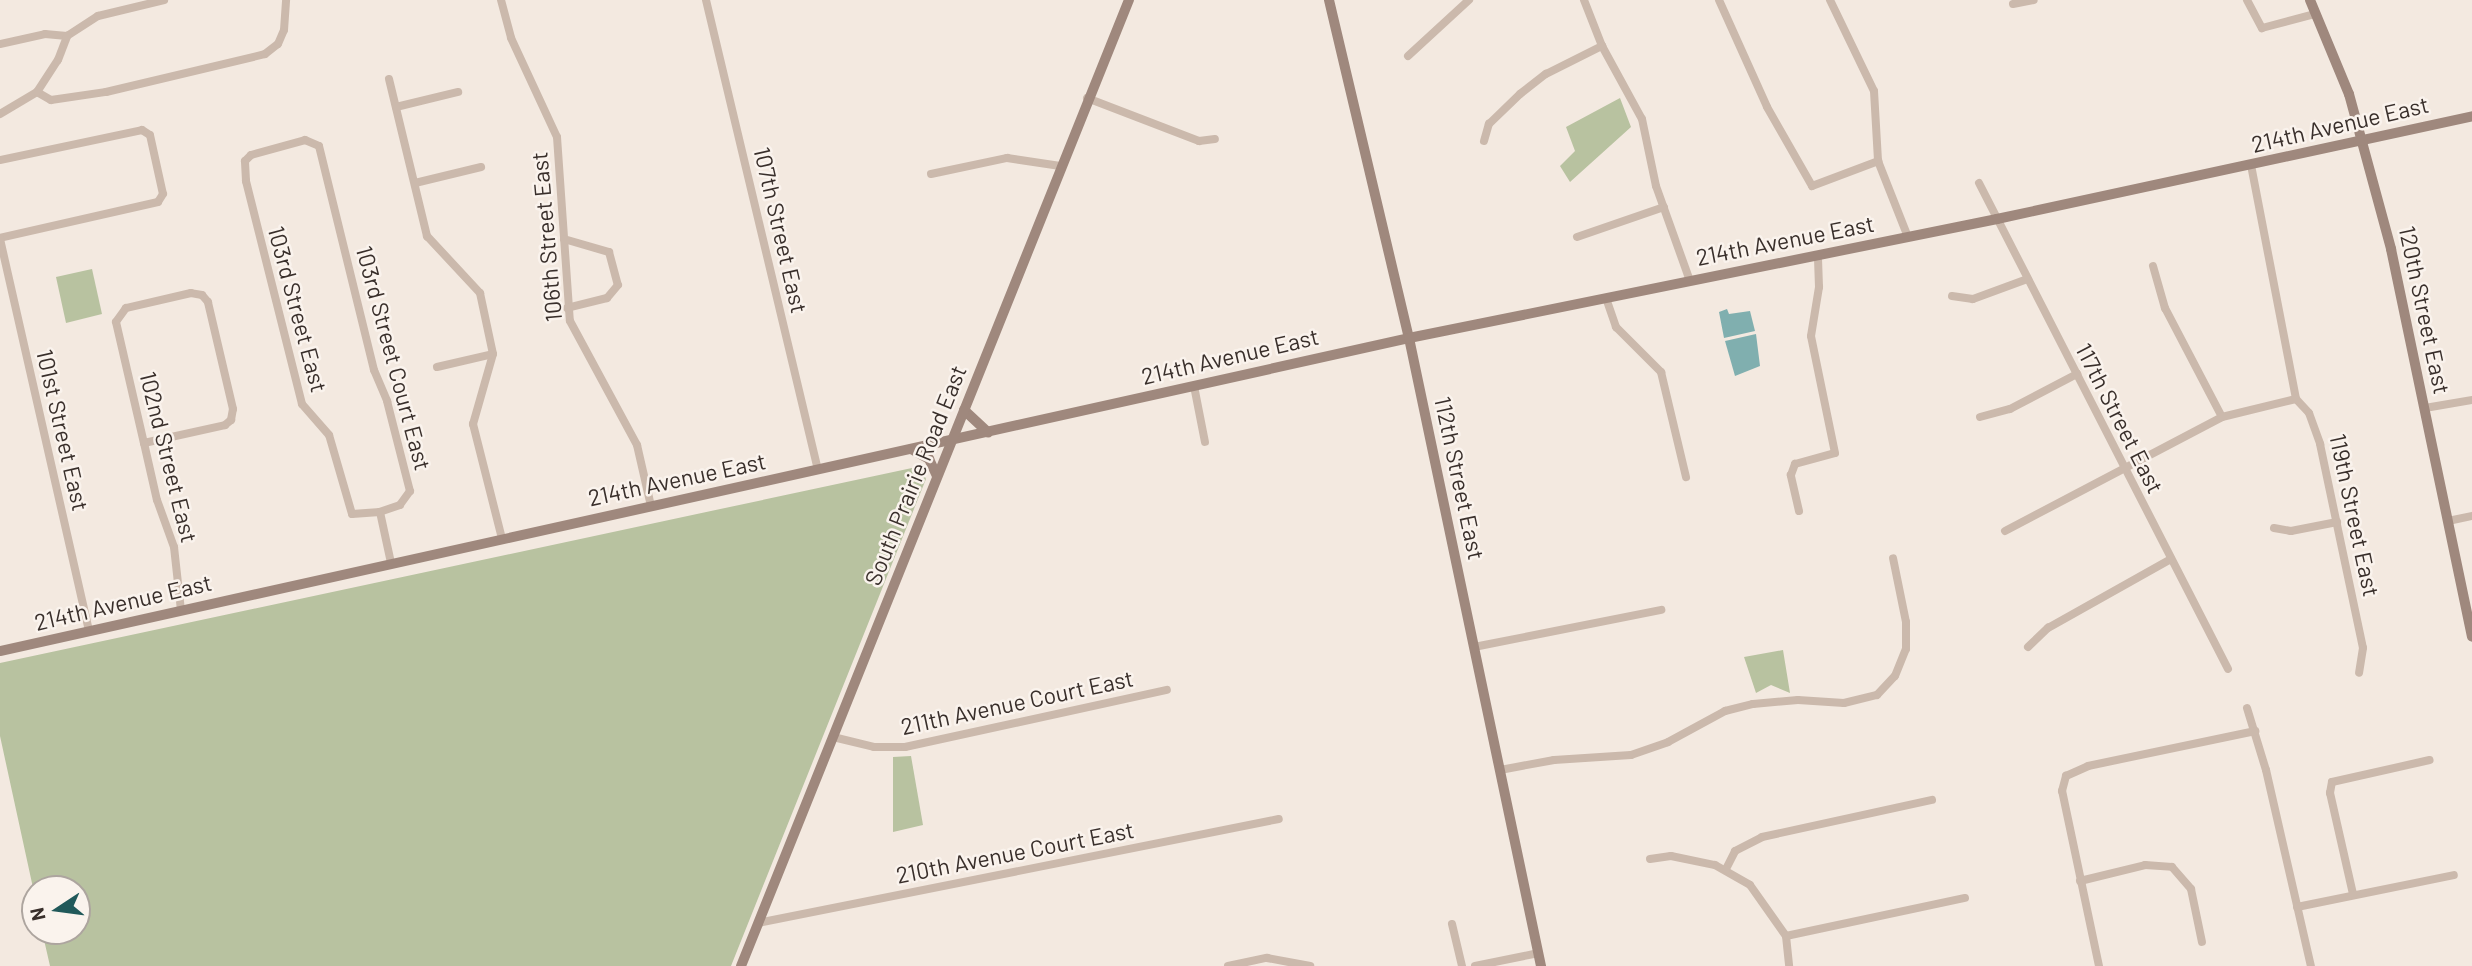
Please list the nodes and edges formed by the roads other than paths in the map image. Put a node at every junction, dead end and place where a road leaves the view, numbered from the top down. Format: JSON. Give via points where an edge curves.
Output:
{"nodes":[{"id":1,"x":164,"y":0,"type":"edge"},
{"id":2,"x":286,"y":0,"type":"edge"},
{"id":3,"x":502,"y":0,"type":"edge"},
{"id":4,"x":706,"y":0,"type":"edge"},
{"id":5,"x":1129,"y":0,"type":"edge"},
{"id":6,"x":1329,"y":0,"type":"edge"},
{"id":7,"x":1469,"y":0,"type":"edge"},
{"id":8,"x":1584,"y":0,"type":"edge"},
{"id":9,"x":1719,"y":0,"type":"edge"},
{"id":10,"x":1830,"y":0,"type":"edge"},
{"id":11,"x":2035,"y":0,"type":"edge"},
{"id":12,"x":2247,"y":0,"type":"edge"},
{"id":13,"x":2310,"y":0,"type":"edge"},
{"id":14,"x":2013,"y":4,"type":"dead end"},
{"id":15,"x":2315,"y":14,"type":"junction"},
{"id":16,"x":67,"y":36,"type":"junction"},
{"id":17,"x":0,"y":44,"type":"edge"},
{"id":18,"x":1602,"y":46,"type":"junction"},
{"id":19,"x":1408,"y":56,"type":"dead end"},
{"id":20,"x":389,"y":79,"type":"dead end"},
{"id":21,"x":37,"y":92,"type":"junction"},
{"id":22,"x":458,"y":92,"type":"dead end"},
{"id":23,"x":1087,"y":98,"type":"junction"},
{"id":24,"x":396,"y":107,"type":"junction"},
{"id":25,"x":0,"y":114,"type":"edge"},
{"id":26,"x":2472,"y":116,"type":"edge"},
{"id":27,"x":1215,"y":139,"type":"dead end"},
{"id":28,"x":1484,"y":141,"type":"dead end"},
{"id":29,"x":2364,"y":141,"type":"junction"},
{"id":30,"x":319,"y":146,"type":"joint"},
{"id":31,"x":0,"y":160,"type":"edge"},
{"id":32,"x":1878,"y":161,"type":"junction"},
{"id":33,"x":2251,"y":165,"type":"junction"},
{"id":34,"x":1060,"y":166,"type":"junction"},
{"id":35,"x":481,"y":167,"type":"dead end"},
{"id":36,"x":931,"y":174,"type":"dead end"},
{"id":37,"x":415,"y":183,"type":"junction"},
{"id":38,"x":1979,"y":183,"type":"dead end"},
{"id":39,"x":1664,"y":207,"type":"junction"},
{"id":40,"x":1997,"y":219,"type":"junction"},
{"id":41,"x":1577,"y":237,"type":"dead end"},
{"id":42,"x":1909,"y":237,"type":"junction"},
{"id":43,"x":0,"y":238,"type":"edge"},
{"id":44,"x":564,"y":239,"type":"junction"},
{"id":45,"x":1818,"y":256,"type":"junction"},
{"id":46,"x":2153,"y":266,"type":"dead end"},
{"id":47,"x":2027,"y":279,"type":"junction"},
{"id":48,"x":1690,"y":281,"type":"junction"},
{"id":49,"x":1951,"y":296,"type":"dead end"},
{"id":50,"x":1606,"y":298,"type":"junction"},
{"id":51,"x":567,"y":308,"type":"junction"},
{"id":52,"x":1409,"y":338,"type":"junction"},
{"id":53,"x":493,"y":354,"type":"junction"},
{"id":54,"x":437,"y":367,"type":"dead end"},
{"id":55,"x":2077,"y":374,"type":"junction"},
{"id":56,"x":1194,"y":386,"type":"junction"},
{"id":57,"x":2297,"y":399,"type":"junction"},
{"id":58,"x":2472,"y":400,"type":"edge"},
{"id":59,"x":2425,"y":408,"type":"junction"},
{"id":60,"x":964,"y":410,"type":"junction"},
{"id":61,"x":1980,"y":417,"type":"dead end"},
{"id":62,"x":2222,"y":417,"type":"junction"},
{"id":63,"x":988,"y":432,"type":"junction"},
{"id":64,"x":952,"y":439,"type":"junction"},
{"id":65,"x":1205,"y":442,"type":"dead end"},
{"id":66,"x":144,"y":443,"type":"junction"},
{"id":67,"x":911,"y":449,"type":"junction"},
{"id":68,"x":2125,"y":468,"type":"junction"},
{"id":69,"x":818,"y":469,"type":"junction"},
{"id":70,"x":937,"y":476,"type":"junction"},
{"id":71,"x":1686,"y":477,"type":"dead end"},
{"id":72,"x":651,"y":506,"type":"junction"},
{"id":73,"x":1799,"y":511,"type":"dead end"},
{"id":74,"x":380,"y":512,"type":"junction"},
{"id":75,"x":2472,"y":516,"type":"edge"},
{"id":76,"x":2448,"y":521,"type":"junction"},
{"id":77,"x":2337,"y":522,"type":"junction"},
{"id":78,"x":2274,"y":528,"type":"dead end"},
{"id":79,"x":2006,"y":531,"type":"dead end"},
{"id":80,"x":502,"y":539,"type":"junction"},
{"id":81,"x":1893,"y":558,"type":"dead end"},
{"id":82,"x":2171,"y":559,"type":"junction"},
{"id":83,"x":391,"y":563,"type":"junction"},
{"id":84,"x":181,"y":610,"type":"junction"},
{"id":85,"x":1661,"y":610,"type":"dead end"},
{"id":86,"x":89,"y":631,"type":"junction"},
{"id":87,"x":2472,"y":637,"type":"edge"},
{"id":88,"x":1474,"y":647,"type":"junction"},
{"id":89,"x":2028,"y":647,"type":"dead end"},
{"id":90,"x":0,"y":651,"type":"edge"},
{"id":91,"x":2228,"y":670,"type":"dead end"},
{"id":92,"x":2359,"y":673,"type":"dead end"},
{"id":93,"x":1167,"y":690,"type":"dead end"},
{"id":94,"x":2247,"y":708,"type":"dead end"},
{"id":95,"x":2255,"y":731,"type":"junction"},
{"id":96,"x":834,"y":737,"type":"junction"},
{"id":97,"x":2430,"y":760,"type":"dead end"},
{"id":98,"x":1500,"y":770,"type":"junction"},
{"id":99,"x":1933,"y":800,"type":"dead end"},
{"id":100,"x":1279,"y":819,"type":"dead end"},
{"id":101,"x":1650,"y":859,"type":"dead end"},
{"id":102,"x":1726,"y":869,"type":"junction"},
{"id":103,"x":2454,"y":875,"type":"dead end"},
{"id":104,"x":2080,"y":881,"type":"junction"},
{"id":105,"x":2353,"y":894,"type":"junction"},
{"id":106,"x":1965,"y":898,"type":"dead end"},
{"id":107,"x":2297,"y":907,"type":"junction"},
{"id":108,"x":758,"y":923,"type":"junction"},
{"id":109,"x":1452,"y":924,"type":"dead end"},
{"id":110,"x":1786,"y":936,"type":"junction"},
{"id":111,"x":2202,"y":942,"type":"dead end"},
{"id":112,"x":1539,"y":953,"type":"junction"},
{"id":113,"x":741,"y":966,"type":"edge"},
{"id":114,"x":1227,"y":966,"type":"edge"},
{"id":115,"x":1310,"y":966,"type":"edge"},
{"id":116,"x":1461,"y":966,"type":"edge"},
{"id":117,"x":1475,"y":966,"type":"edge"},
{"id":118,"x":1541,"y":966,"type":"edge"},
{"id":119,"x":1789,"y":966,"type":"edge"},
{"id":120,"x":2099,"y":966,"type":"edge"},
{"id":121,"x":2311,"y":966,"type":"edge"}],
"edges":[{"from":1,"to":16,"type":"street","via":[[98,16]]},
{"from":2,"to":21,"type":"street","via":[[281,37],[265,54],[51,100]]},
{"from":3,"to":44,"type":"street","name":"106th Street East","via":[[511,38],[555,129]]},
{"from":4,"to":69,"type":"street","name":"107th Street East"},
{"from":5,"to":23,"type":"street","name":"South Prairie Road East"},
{"from":6,"to":52,"type":"street","name":"112th Street East"},
{"from":7,"to":19,"type":"street"},
{"from":8,"to":18,"type":"street"},
{"from":9,"to":32,"type":"street","via":[[1768,107],[1812,186]]},
{"from":10,"to":32,"type":"street","via":[[1874,91]]},
{"from":11,"to":14,"type":"street"},
{"from":12,"to":15,"type":"street","via":[[2262,28]]},
{"from":13,"to":15,"type":"street","name":"120th Street East"},
{"from":15,"to":29,"type":"street","name":"120th Street East"},
{"from":16,"to":17,"type":"street","via":[[45,34]]},
{"from":16,"to":21,"type":"street"},
{"from":18,"to":28,"type":"street","via":[[1546,74],[1520,94],[1489,124]]},
{"from":18,"to":39,"type":"street","via":[[1642,119]]},
{"from":20,"to":24,"type":"street"},
{"from":21,"to":25,"type":"street"},
{"from":22,"to":24,"type":"street"},
{"from":23,"to":27,"type":"street","via":[[1199,141]]},
{"from":23,"to":34,"type":"street","name":"South Prairie Road East"},
{"from":24,"to":37,"type":"street"},
{"from":26,"to":29,"type":"street","name":"214th Avenue East"},
{"from":29,"to":33,"type":"street","name":"214th Avenue East"},
{"from":29,"to":59,"type":"street","name":"120th Street East"},
{"from":30,"to":74,"type":"street","name":"103rd Street Court East","via":[[374,370],[387,401],[410,491],[400,505]]},
{"from":30,"to":74,"type":"street","name":"103rd Street East","via":[[305,141],[247,158],[246,181],[302,404],[329,435],[352,513]]},
{"from":31,"to":43,"type":"street","via":[[142,130],[150,135],[163,190],[158,202]]},
{"from":32,"to":42,"type":"street"},
{"from":33,"to":40,"type":"street","name":"214th Avenue East"},
{"from":33,"to":57,"type":"street","name":"119th Street East"},
{"from":34,"to":36,"type":"street","via":[[1019,157]]},
{"from":34,"to":60,"type":"street","name":"South Prairie Road East"},
{"from":35,"to":37,"type":"street"},
{"from":37,"to":53,"type":"street","via":[[427,236],[476,285]]},
{"from":38,"to":40,"type":"street","name":"117th Street East"},
{"from":39,"to":41,"type":"street"},
{"from":39,"to":48,"type":"street"},
{"from":40,"to":42,"type":"street","name":"214th Avenue East"},
{"from":40,"to":47,"type":"street","name":"117th Street East"},
{"from":42,"to":45,"type":"street","name":"214th Avenue East"},
{"from":43,"to":86,"type":"street","name":"101st Street East"},
{"from":44,"to":51,"type":"street","name":"106th Street East"},
{"from":44,"to":51,"type":"street","via":[[609,252],[618,285],[614,294],[600,302]]},
{"from":45,"to":48,"type":"street","name":"214th Avenue East"},
{"from":45,"to":73,"type":"street","via":[[1819,287],[1811,336],[1835,453],[1795,464],[1791,475]]},
{"from":46,"to":62,"type":"street","via":[[2165,308]]},
{"from":47,"to":49,"type":"street","via":[[1973,299]]},
{"from":47,"to":55,"type":"street","name":"117th Street East"},
{"from":48,"to":50,"type":"street","name":"214th Avenue East"},
{"from":50,"to":52,"type":"street","name":"214th Avenue East"},
{"from":50,"to":71,"type":"street","via":[[1616,327],[1661,372]]},
{"from":51,"to":72,"type":"street","name":"106th Street East","via":[[574,332],[637,445]]},
{"from":52,"to":56,"type":"street","name":"214th Avenue East"},
{"from":52,"to":88,"type":"street","name":"112th Street East"},
{"from":53,"to":54,"type":"street"},
{"from":53,"to":80,"type":"street","via":[[474,424]]},
{"from":55,"to":61,"type":"street","via":[[2010,409]]},
{"from":55,"to":68,"type":"street","name":"117th Street East"},
{"from":56,"to":63,"type":"street","name":"214th Avenue East"},
{"from":56,"to":65,"type":"street"},
{"from":57,"to":62,"type":"street"},
{"from":57,"to":77,"type":"street","name":"119th Street East","via":[[2315,424]]},
{"from":58,"to":59,"type":"street"},
{"from":59,"to":76,"type":"street","name":"120th Street East"},
{"from":60,"to":63,"type":"street"},
{"from":60,"to":64,"type":"street","name":"South Prairie Road East"},
{"from":62,"to":68,"type":"street"},
{"from":63,"to":64,"type":"street","name":"214th Avenue East"},
{"from":64,"to":67,"type":"street","name":"214th Avenue East"},
{"from":64,"to":70,"type":"street","name":"South Prairie Road East"},
{"from":66,"to":66,"type":"street","name":"102nd Street East","via":[[116,322],[118,314],[126,308],[191,293],[202,295],[208,302],[233,409],[231,420]]},
{"from":66,"to":84,"type":"street","name":"102nd Street East","via":[[174,547]]},
{"from":67,"to":69,"type":"street","name":"214th Avenue East"},
{"from":67,"to":70,"type":"street","via":[[929,459]]},
{"from":68,"to":79,"type":"street"},
{"from":68,"to":82,"type":"street","name":"117th Street East"},
{"from":69,"to":72,"type":"street","name":"214th Avenue East"},
{"from":70,"to":96,"type":"street","name":"South Prairie Road East"},
{"from":72,"to":80,"type":"street","name":"214th Avenue East"},
{"from":74,"to":83,"type":"street"},
{"from":75,"to":76,"type":"street"},
{"from":76,"to":87,"type":"street","name":"120th Street East"},
{"from":77,"to":78,"type":"street","via":[[2291,531]]},
{"from":77,"to":92,"type":"street","name":"119th Street East","via":[[2363,648]]},
{"from":80,"to":83,"type":"street","name":"214th Avenue East"},
{"from":81,"to":98,"type":"street","via":[[1907,639],[1904,658],[1891,683],[1877,695],[1856,702],[1798,700],[1741,707],[1631,755],[1554,760]]},
{"from":82,"to":89,"type":"street","via":[[2048,628]]},
{"from":82,"to":91,"type":"street","name":"117th Street East"},
{"from":83,"to":84,"type":"street","name":"214th Avenue East"},
{"from":84,"to":86,"type":"street","name":"214th Avenue East"},
{"from":85,"to":88,"type":"street"},
{"from":86,"to":90,"type":"street","name":"214th Avenue East"},
{"from":88,"to":98,"type":"street","name":"112th Street East"},
{"from":93,"to":96,"type":"street","name":"211th Avenue Court East","via":[[905,747],[874,747]]},
{"from":94,"to":95,"type":"street"},
{"from":95,"to":104,"type":"street","via":[[2088,766],[2066,776],[2062,791]]},
{"from":95,"to":107,"type":"street"},
{"from":96,"to":108,"type":"street","name":"South Prairie Road East"},
{"from":97,"to":105,"type":"street","via":[[2332,782],[2330,793]]},
{"from":98,"to":112,"type":"street","name":"112th Street East"},
{"from":99,"to":102,"type":"street","via":[[1762,837],[1735,851]]},
{"from":100,"to":108,"type":"street","name":"210th Avenue Court East"},
{"from":101,"to":102,"type":"street","via":[[1671,856]]},
{"from":102,"to":110,"type":"street","via":[[1758,892]]},
{"from":103,"to":105,"type":"street"},
{"from":104,"to":111,"type":"street","via":[[2145,865],[2172,867],[2191,889]]},
{"from":104,"to":120,"type":"street"},
{"from":105,"to":107,"type":"street"},
{"from":106,"to":110,"type":"street"},
{"from":107,"to":121,"type":"street"},
{"from":108,"to":113,"type":"street","name":"South Prairie Road East"},
{"from":109,"to":116,"type":"street"},
{"from":110,"to":119,"type":"street"},
{"from":112,"to":117,"type":"street"},
{"from":112,"to":118,"type":"street","name":"112th Street East"},
{"from":114,"to":115,"type":"street","via":[[1267,958]]}]}
